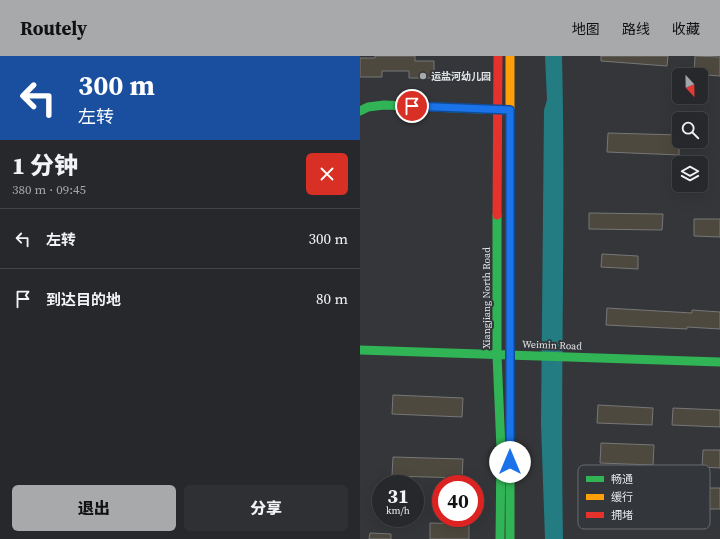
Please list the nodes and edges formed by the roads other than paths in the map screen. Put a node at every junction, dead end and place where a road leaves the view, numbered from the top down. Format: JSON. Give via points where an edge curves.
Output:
{"nodes":[{"id":1,"x":498,"y":56,"type":"edge"},
{"id":2,"x":510,"y":56,"type":"edge"},
{"id":3,"x":498,"y":110,"type":"junction"},
{"id":4,"x":510,"y":110,"type":"junction"},
{"id":5,"x":360,"y":111,"type":"edge"},
{"id":6,"x":360,"y":350,"type":"edge"},
{"id":7,"x":510,"y":354,"type":"junction"},
{"id":8,"x":497,"y":355,"type":"junction"},
{"id":9,"x":720,"y":362,"type":"edge"},
{"id":10,"x":500,"y":539,"type":"edge"},
{"id":11,"x":510,"y":539,"type":"edge"}],
"edges":[{"from":1,"to":3,"type":"street","name":"Xiangjiang North Road"},
{"from":2,"to":4,"type":"street"},
{"from":3,"to":4,"type":"street"},
{"from":3,"to":5,"type":"street","via":[[384,105]]},
{"from":3,"to":8,"type":"street","name":"Xiangjiang North Road"},
{"from":4,"to":7,"type":"street"},
{"from":6,"to":8,"type":"street","name":"Weimin Road"},
{"from":7,"to":8,"type":"street","name":"Weimin Road"},
{"from":7,"to":9,"type":"street","name":"Weimin Road"},
{"from":7,"to":11,"type":"street"},
{"from":8,"to":10,"type":"street","name":"Xiangjiang North Road","via":[[501,449]]}]}
